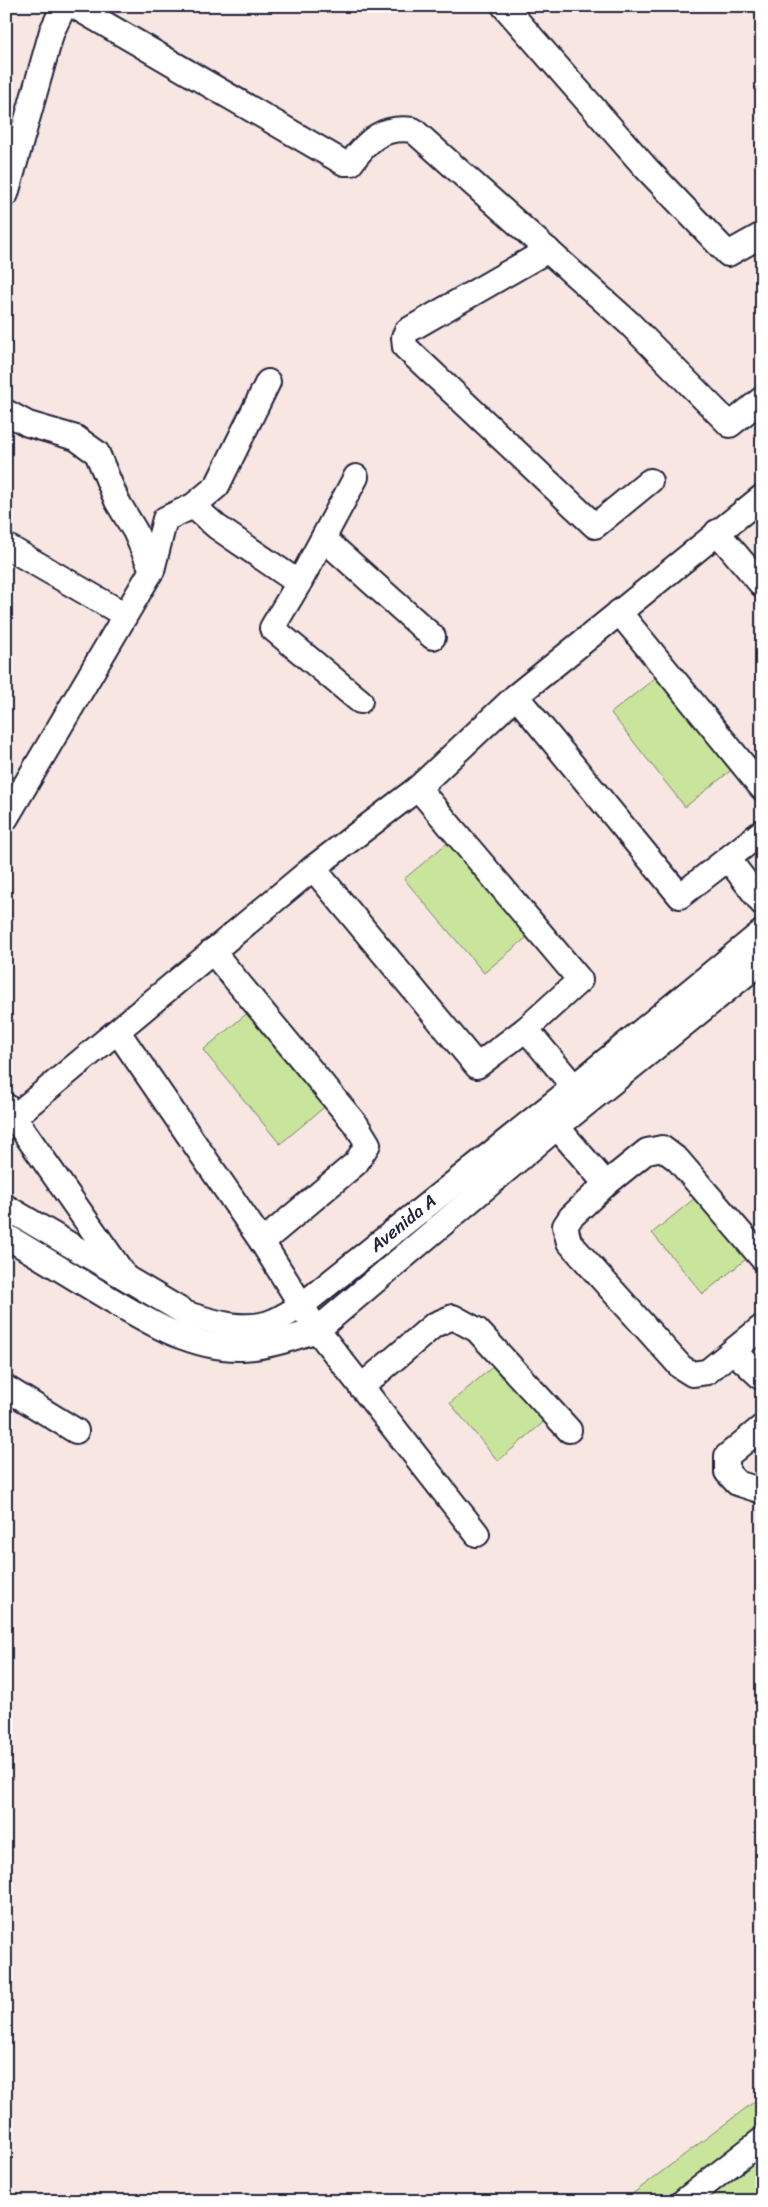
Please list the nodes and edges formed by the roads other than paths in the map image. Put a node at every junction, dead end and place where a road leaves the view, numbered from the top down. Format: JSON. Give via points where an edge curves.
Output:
{"nodes":[{"id":1,"x":64,"y":6,"type":"edge"},
{"id":2,"x":74,"y":6,"type":"edge"},
{"id":3,"x":504,"y":6,"type":"edge"},
{"id":4,"x":6,"y":194,"type":"edge"},
{"id":5,"x":762,"y":235,"type":"edge"},
{"id":6,"x":548,"y":250,"type":"junction"},
{"id":7,"x":268,"y":382,"type":"dead end"},
{"id":8,"x":762,"y":398,"type":"edge"},
{"id":9,"x":6,"y":412,"type":"edge"},
{"id":10,"x":356,"y":477,"type":"dead end"},
{"id":11,"x":650,"y":481,"type":"dead end"},
{"id":12,"x":762,"y":496,"type":"edge"},
{"id":13,"x":193,"y":506,"type":"junction"},
{"id":14,"x":717,"y":532,"type":"junction"},
{"id":15,"x":324,"y":539,"type":"junction"},
{"id":16,"x":6,"y":546,"type":"edge"},
{"id":17,"x":152,"y":570,"type":"junction"},
{"id":18,"x":299,"y":583,"type":"junction"},
{"id":19,"x":762,"y":585,"type":"edge"},
{"id":20,"x":619,"y":612,"type":"junction"},
{"id":21,"x":125,"y":615,"type":"junction"},
{"id":22,"x":433,"y":637,"type":"dead end"},
{"id":23,"x":516,"y":696,"type":"junction"},
{"id":24,"x":360,"y":700,"type":"dead end"},
{"id":25,"x":418,"y":788,"type":"junction"},
{"id":26,"x":762,"y":788,"type":"edge"},
{"id":27,"x":7,"y":814,"type":"edge"},
{"id":28,"x":762,"y":832,"type":"edge"},
{"id":29,"x":729,"y":860,"type":"junction"},
{"id":30,"x":313,"y":868,"type":"junction"},
{"id":31,"x":762,"y":903,"type":"edge"},
{"id":32,"x":762,"y":933,"type":"edge"},
{"id":33,"x":212,"y":952,"type":"junction"},
{"id":34,"x":762,"y":961,"type":"edge"},
{"id":35,"x":526,"y":1029,"type":"junction"},
{"id":36,"x":118,"y":1032,"type":"junction"},
{"id":37,"x":574,"y":1087,"type":"junction"},
{"id":38,"x":10,"y":1112,"type":"edge"},
{"id":39,"x":557,"y":1127,"type":"junction"},
{"id":40,"x":606,"y":1184,"type":"junction"},
{"id":41,"x":6,"y":1207,"type":"edge"},
{"id":42,"x":6,"y":1236,"type":"edge"},
{"id":43,"x":262,"y":1242,"type":"junction"},
{"id":44,"x":762,"y":1258,"type":"edge"},
{"id":45,"x":128,"y":1279,"type":"junction"},
{"id":46,"x":300,"y":1306,"type":"junction"},
{"id":47,"x":762,"y":1327,"type":"edge"},
{"id":48,"x":316,"y":1330,"type":"junction"},
{"id":49,"x":734,"y":1352,"type":"junction"},
{"id":50,"x":762,"y":1378,"type":"edge"},
{"id":51,"x":361,"y":1387,"type":"junction"},
{"id":52,"x":9,"y":1396,"type":"edge"},
{"id":53,"x":762,"y":1427,"type":"edge"},
{"id":54,"x":569,"y":1430,"type":"dead end"},
{"id":55,"x":76,"y":1431,"type":"dead end"},
{"id":56,"x":762,"y":1490,"type":"edge"},
{"id":57,"x":477,"y":1534,"type":"dead end"},
{"id":58,"x":762,"y":2140,"type":"edge"},
{"id":59,"x":684,"y":2201,"type":"edge"}],
"edges":[{"from":1,"to":4,"type":"street","via":[[52,31]]},
{"from":2,"to":6,"type":"street","via":[[344,163],[351,163],[366,143],[381,134],[398,128],[413,130]]},
{"from":3,"to":5,"type":"street","via":[[646,168],[728,254]]},
{"from":6,"to":8,"type":"street","via":[[629,323],[730,425]]},
{"from":6,"to":11,"type":"street","via":[[407,331],[405,347],[595,526]]},
{"from":7,"to":13,"type":"street","via":[[217,486]]},
{"from":9,"to":17,"type":"street","via":[[28,424],[76,438],[97,454]]},
{"from":10,"to":15,"type":"street"},
{"from":12,"to":14,"type":"street"},
{"from":13,"to":17,"type":"street","via":[[165,519]]},
{"from":13,"to":18,"type":"street","via":[[217,527]]},
{"from":14,"to":19,"type":"street"},
{"from":14,"to":20,"type":"street"},
{"from":15,"to":18,"type":"street"},
{"from":15,"to":22,"type":"street"},
{"from":16,"to":21,"type":"street"},
{"from":17,"to":21,"type":"street"},
{"from":18,"to":24,"type":"street","via":[[272,628]]},
{"from":20,"to":23,"type":"street"},
{"from":20,"to":26,"type":"street"},
{"from":21,"to":27,"type":"street"},
{"from":23,"to":25,"type":"street"},
{"from":23,"to":29,"type":"street","via":[[680,896]]},
{"from":25,"to":30,"type":"street"},
{"from":25,"to":35,"type":"street","via":[[580,980]]},
{"from":28,"to":29,"type":"street"},
{"from":29,"to":31,"type":"street"},
{"from":30,"to":33,"type":"street"},
{"from":30,"to":35,"type":"street","via":[[477,1066]]},
{"from":32,"to":37,"type":"street","name":"Avenida A"},
{"from":33,"to":36,"type":"street"},
{"from":33,"to":43,"type":"street","via":[[358,1126],[368,1144],[356,1163]]},
{"from":34,"to":39,"type":"street","name":"Avenida A"},
{"from":35,"to":37,"type":"street"},
{"from":36,"to":38,"type":"street"},
{"from":36,"to":43,"type":"street"},
{"from":37,"to":46,"type":"street","name":"Avenida A"},
{"from":38,"to":45,"type":"street"},
{"from":39,"to":40,"type":"street"},
{"from":39,"to":48,"type":"street","name":"Avenida A"},
{"from":40,"to":44,"type":"street","via":[[647,1151],[662,1148],[678,1160]]},
{"from":40,"to":49,"type":"street","via":[[568,1221],[565,1226],[569,1242],[681,1367],[692,1374],[707,1372]]},
{"from":41,"to":45,"type":"street","name":"Avenida A"},
{"from":42,"to":48,"type":"street","name":"Avenida A","via":[[143,1318],[173,1333],[208,1344],[242,1348],[280,1343]]},
{"from":43,"to":46,"type":"street"},
{"from":45,"to":46,"type":"street","name":"Avenida A","via":[[186,1314],[232,1325],[272,1322]]},
{"from":46,"to":48,"type":"street"},
{"from":47,"to":49,"type":"street"},
{"from":48,"to":51,"type":"street"},
{"from":49,"to":50,"type":"street"},
{"from":51,"to":54,"type":"street","via":[[434,1325],[453,1317],[477,1330]]},
{"from":51,"to":57,"type":"street"},
{"from":52,"to":55,"type":"street"},
{"from":53,"to":56,"type":"street","via":[[726,1456],[727,1472],[737,1483]]},
{"from":58,"to":59,"type":"street"}]}
